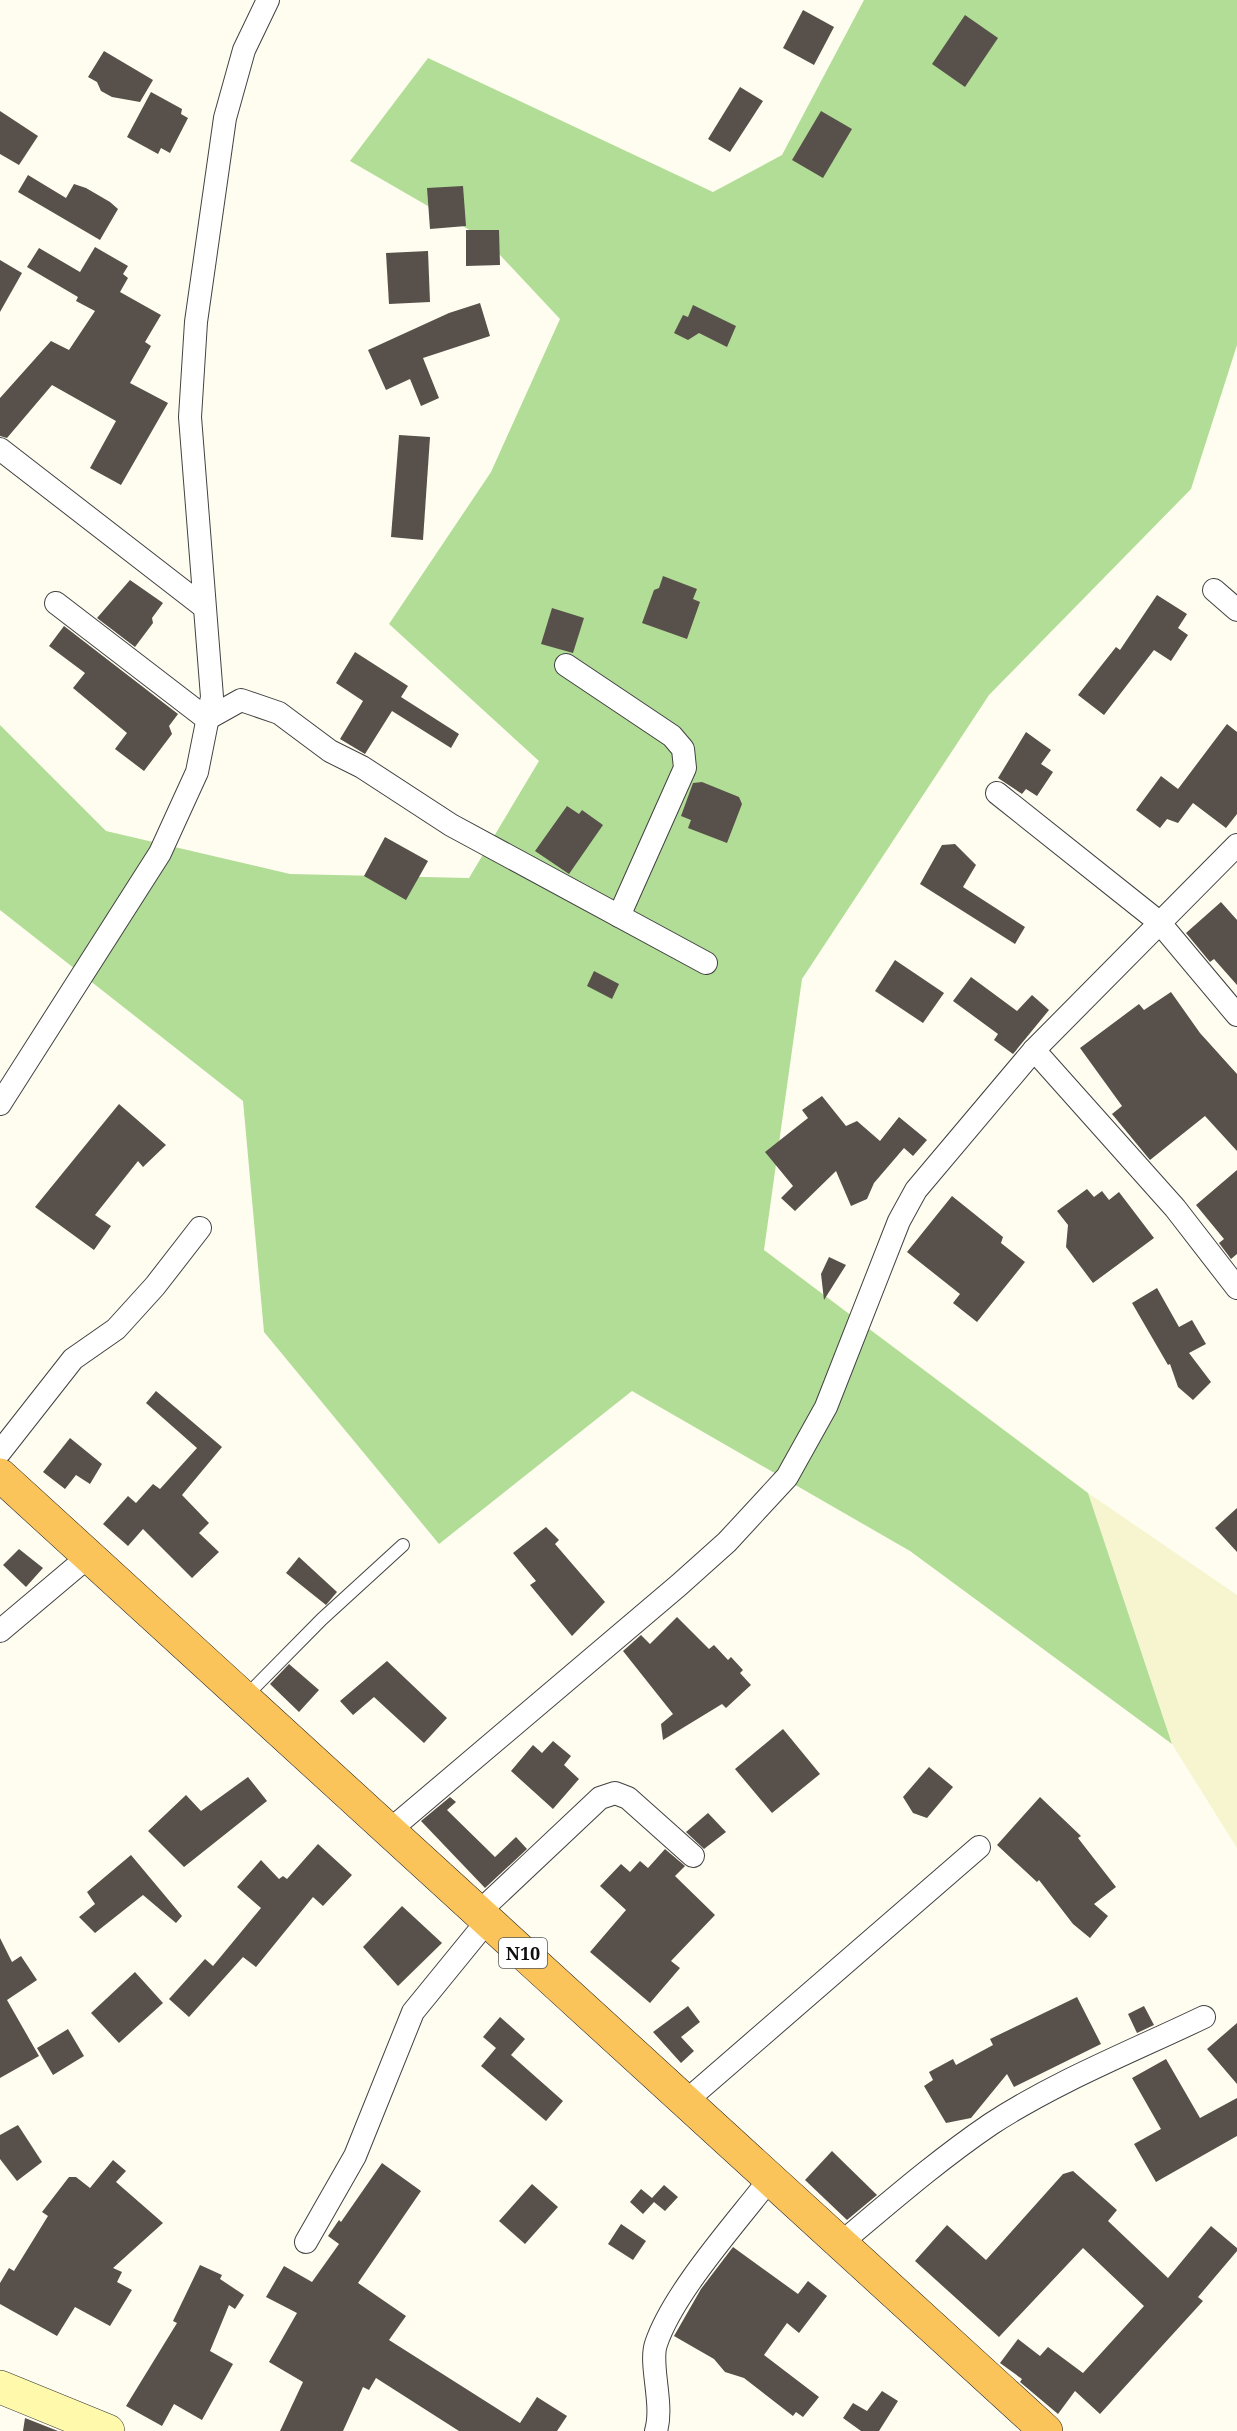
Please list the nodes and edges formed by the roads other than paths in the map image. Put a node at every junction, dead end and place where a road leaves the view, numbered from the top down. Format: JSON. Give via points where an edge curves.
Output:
{"nodes":[{"id":1,"x":268,"y":0,"type":"edge"},
{"id":2,"x":0,"y":449,"type":"edge"},
{"id":3,"x":1214,"y":590,"type":"dead end"},
{"id":4,"x":56,"y":603,"type":"dead end"},
{"id":5,"x":204,"y":607,"type":"junction"},
{"id":6,"x":1237,"y":610,"type":"edge"},
{"id":7,"x":566,"y":665,"type":"dead end"},
{"id":8,"x":207,"y":719,"type":"junction"},
{"id":9,"x":998,"y":793,"type":"dead end"},
{"id":10,"x":1237,"y":845,"type":"edge"},
{"id":11,"x":619,"y":916,"type":"junction"},
{"id":12,"x":1159,"y":922,"type":"junction"},
{"id":13,"x":706,"y":963,"type":"dead end"},
{"id":14,"x":1237,"y":1015,"type":"edge"},
{"id":15,"x":1034,"y":1050,"type":"junction"},
{"id":16,"x":0,"y":1104,"type":"edge"},
{"id":17,"x":200,"y":1228,"type":"dead end"},
{"id":18,"x":1237,"y":1288,"type":"edge"},
{"id":19,"x":0,"y":1452,"type":"edge"},
{"id":20,"x":0,"y":1475,"type":"edge"},
{"id":21,"x":403,"y":1545,"type":"dead end"},
{"id":22,"x":89,"y":1556,"type":"junction"},
{"id":23,"x":0,"y":1631,"type":"edge"},
{"id":24,"x":244,"y":1698,"type":"junction"},
{"id":25,"x":390,"y":1830,"type":"junction"},
{"id":26,"x":979,"y":1847,"type":"dead end"},
{"id":27,"x":693,"y":1856,"type":"dead end"},
{"id":28,"x":483,"y":1916,"type":"junction"},
{"id":29,"x":1204,"y":2018,"type":"dead end"},
{"id":30,"x":686,"y":2101,"type":"junction"},
{"id":31,"x":769,"y":2180,"type":"junction"},
{"id":32,"x":306,"y":2242,"type":"dead end"},
{"id":33,"x":841,"y":2243,"type":"junction"},
{"id":34,"x":0,"y":2386,"type":"edge"},
{"id":35,"x":108,"y":2431,"type":"edge"},
{"id":36,"x":656,"y":2431,"type":"edge"},
{"id":37,"x":1046,"y":2431,"type":"edge"}],
"edges":[{"from":1,"to":5,"type":"street","via":[[244,50],[225,118],[196,322],[190,417]]},
{"from":2,"to":5,"type":"street"},
{"from":3,"to":6,"type":"street"},
{"from":4,"to":8,"type":"street"},
{"from":5,"to":8,"type":"street","via":[[212,697]]},
{"from":7,"to":11,"type":"street","via":[[672,736],[683,749],[685,768]]},
{"from":8,"to":11,"type":"street","via":[[241,700],[279,713],[330,751],[362,767],[451,825]]},
{"from":8,"to":16,"type":"street","via":[[197,772],[159,853]]},
{"from":9,"to":12,"type":"street"},
{"from":10,"to":12,"type":"street"},
{"from":11,"to":13,"type":"street"},
{"from":12,"to":14,"type":"street"},
{"from":12,"to":15,"type":"street"},
{"from":15,"to":18,"type":"street","via":[[1175,1208]]},
{"from":15,"to":25,"type":"street","via":[[916,1190],[898,1221],[826,1407],[787,1477],[727,1542],[679,1585]]},
{"from":17,"to":19,"type":"street","via":[[116,1329],[73,1359]]},
{"from":20,"to":22,"type":"highway","number":"N10"},
{"from":21,"to":24,"type":"lane"},
{"from":22,"to":23,"type":"street"},
{"from":22,"to":24,"type":"highway","number":"N10"},
{"from":24,"to":25,"type":"highway","number":"N10"},
{"from":25,"to":28,"type":"highway","number":"N10"},
{"from":26,"to":30,"type":"street"},
{"from":27,"to":28,"type":"street","via":[[628,1798],[615,1793],[600,1798]]},
{"from":28,"to":30,"type":"highway","number":"N10"},
{"from":28,"to":32,"type":"street","via":[[413,2012],[355,2156]]},
{"from":29,"to":33,"type":"street","via":[[1063,2085],[994,2123],[939,2160]]},
{"from":30,"to":31,"type":"highway","number":"N10"},
{"from":31,"to":33,"type":"highway","number":"N10"},
{"from":31,"to":36,"type":"street","via":[[682,2294],[655,2345],[660,2418]]},
{"from":33,"to":37,"type":"highway","number":"N10"},
{"from":34,"to":35,"type":"main road"}]}
